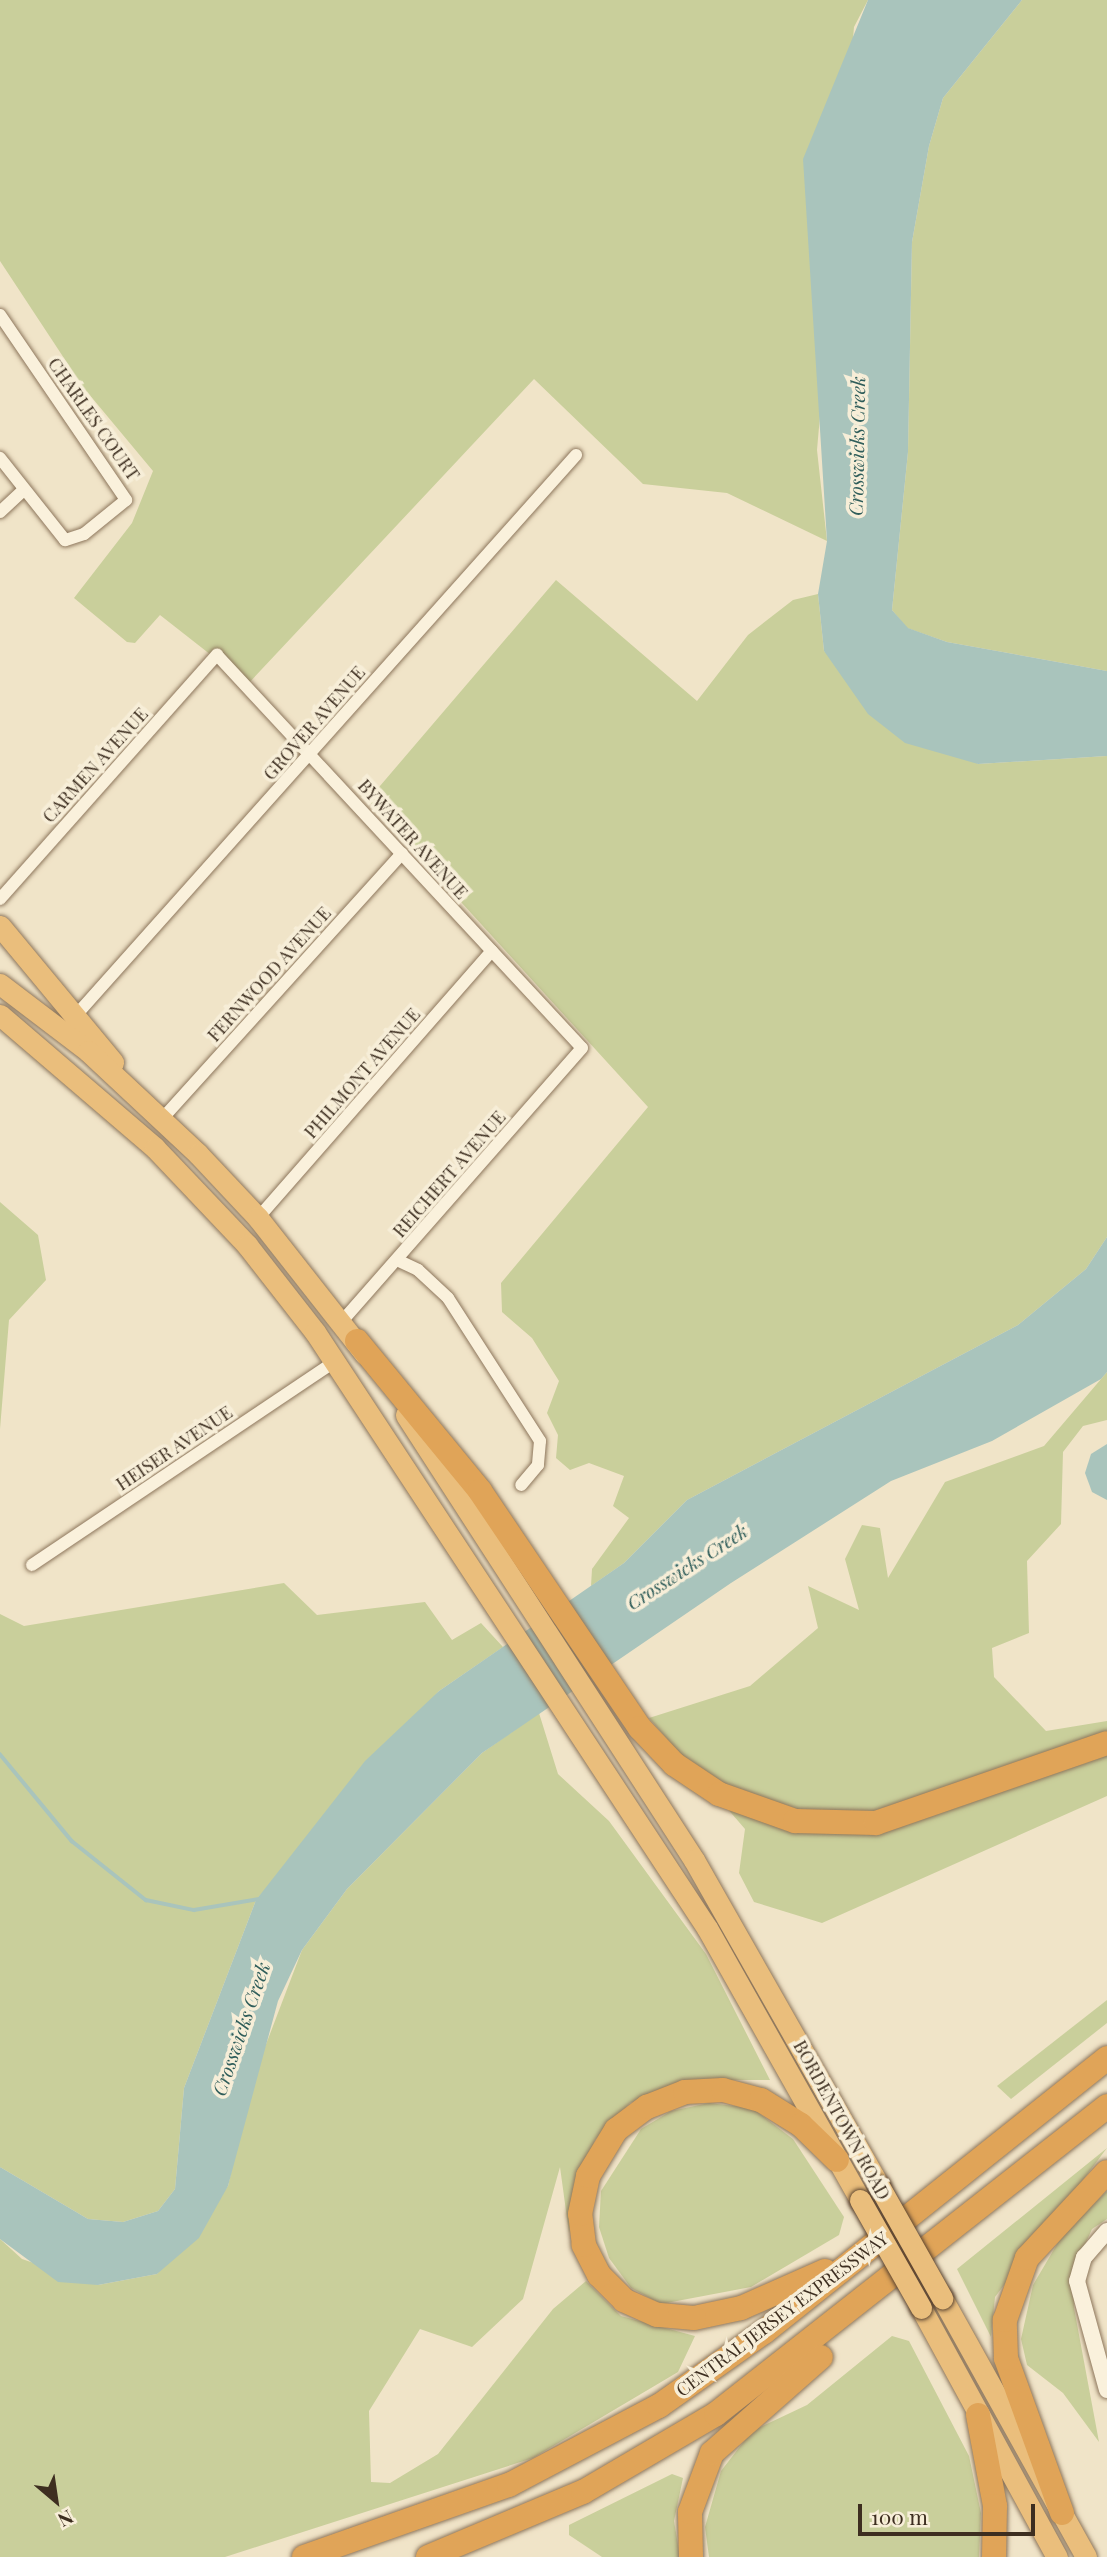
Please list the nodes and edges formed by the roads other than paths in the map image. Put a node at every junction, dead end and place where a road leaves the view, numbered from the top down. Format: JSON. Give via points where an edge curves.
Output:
{"nodes":[{"id":1,"x":0,"y":316,"type":"edge"},
{"id":2,"x":576,"y":455,"type":"dead end"},
{"id":3,"x":0,"y":458,"type":"edge"},
{"id":4,"x":24,"y":490,"type":"junction"},
{"id":5,"x":0,"y":512,"type":"edge"},
{"id":6,"x":217,"y":655,"type":"joint"},
{"id":7,"x":312,"y":754,"type":"junction"},
{"id":8,"x":402,"y":853,"type":"junction"},
{"id":9,"x":0,"y":898,"type":"edge"},
{"id":10,"x":0,"y":926,"type":"edge"},
{"id":11,"x":492,"y":951,"type":"junction"},
{"id":12,"x":0,"y":984,"type":"edge"},
{"id":13,"x":78,"y":1013,"type":"junction"},
{"id":14,"x":0,"y":1015,"type":"edge"},
{"id":15,"x":582,"y":1048,"type":"joint"},
{"id":16,"x":137,"y":1095,"type":"junction"},
{"id":17,"x":162,"y":1119,"type":"junction"},
{"id":18,"x":258,"y":1218,"type":"junction"},
{"id":19,"x":397,"y":1260,"type":"junction"},
{"id":20,"x":342,"y":1321,"type":"junction"},
{"id":21,"x":357,"y":1342,"type":"joint"},
{"id":22,"x":336,"y":1361,"type":"junction"},
{"id":23,"x":521,"y":1485,"type":"dead end"},
{"id":24,"x":32,"y":1565,"type":"dead end"},
{"id":25,"x":529,"y":1578,"type":"junction"},
{"id":26,"x":1107,"y":1743,"type":"edge"},
{"id":27,"x":1107,"y":2058,"type":"edge"},
{"id":28,"x":1107,"y":2106,"type":"edge"},
{"id":29,"x":1107,"y":2111,"type":"edge"},
{"id":30,"x":837,"y":2160,"type":"junction"},
{"id":31,"x":1107,"y":2172,"type":"edge"},
{"id":32,"x":1107,"y":2231,"type":"edge"},
{"id":33,"x":870,"y":2249,"type":"junction"},
{"id":34,"x":1107,"y":2390,"type":"edge"},
{"id":35,"x":978,"y":2414,"type":"junction"},
{"id":36,"x":1062,"y":2512,"type":"junction"},
{"id":37,"x":304,"y":2557,"type":"edge"},
{"id":38,"x":428,"y":2557,"type":"edge"},
{"id":39,"x":691,"y":2557,"type":"edge"},
{"id":40,"x":994,"y":2557,"type":"edge"},
{"id":41,"x":1057,"y":2557,"type":"edge"},
{"id":42,"x":1086,"y":2557,"type":"edge"}],
"edges":[{"from":1,"to":4,"type":"street","name":"CHARLES COURT","via":[[126,500],[70,540],[58,534]]},
{"from":2,"to":7,"type":"street","name":"GROVER AVENUE"},
{"from":3,"to":4,"type":"street","name":"CHARLES COURT"},
{"from":4,"to":5,"type":"street"},
{"from":6,"to":7,"type":"street","name":"BYWATER AVENUE"},
{"from":6,"to":9,"type":"street","name":"CARMEN AVENUE"},
{"from":7,"to":8,"type":"street","name":"BYWATER AVENUE"},
{"from":7,"to":13,"type":"street","name":"GROVER AVENUE"},
{"from":8,"to":11,"type":"street","name":"BYWATER AVENUE"},
{"from":8,"to":17,"type":"street","name":"FERNWOOD AVENUE"},
{"from":10,"to":13,"type":"highway"},
{"from":11,"to":15,"type":"street","name":"BYWATER AVENUE"},
{"from":11,"to":18,"type":"street","name":"PHILMONT AVENUE"},
{"from":12,"to":16,"type":"highway"},
{"from":13,"to":16,"type":"highway"},
{"from":14,"to":22,"type":"highway","name":"BORDENTOWN ROAD","via":[[60,1061],[176,1169],[261,1262]]},
{"from":15,"to":19,"type":"street","name":"REICHERT AVENUE"},
{"from":16,"to":17,"type":"highway"},
{"from":17,"to":18,"type":"highway"},
{"from":18,"to":20,"type":"highway"},
{"from":19,"to":20,"type":"street","name":"REICHERT AVENUE"},
{"from":19,"to":23,"type":"street","via":[[443,1292],[525,1412],[542,1454]]},
{"from":20,"to":21,"type":"highway"},
{"from":21,"to":25,"type":"highway"},
{"from":22,"to":24,"type":"street","name":"HEISER AVENUE"},
{"from":22,"to":30,"type":"highway","name":"BORDENTOWN ROAD","via":[[707,1928]]},
{"from":25,"to":26,"type":"highway","via":[[655,1745],[697,1781],[756,1810],[822,1824],[902,1818]]},
{"from":25,"to":36,"type":"highway","name":"BORDENTOWN ROAD","bridge":true,"via":[[586,1689],[713,1890]]},
{"from":27,"to":33,"type":"highway","name":"CENTRAL JERSEY EXPRESSWAY"},
{"from":28,"to":38,"type":"highway","name":"CENTRAL JERSEY EXPRESSWAY","via":[[716,2414],[583,2491]]},
{"from":29,"to":39,"type":"highway","via":[[724,2438],[694,2493]]},
{"from":30,"to":33,"type":"highway","via":[[761,2100],[714,2090],[665,2098],[623,2124],[595,2160],[583,2196],[584,2245],[599,2275],[624,2300],[677,2319],[741,2308]]},
{"from":30,"to":35,"type":"highway","name":"BORDENTOWN ROAD","bridge":true},
{"from":31,"to":36,"type":"highway","via":[[1027,2258],[1005,2320],[1006,2358]]},
{"from":32,"to":34,"type":"street","via":[[1084,2257],[1077,2281]]},
{"from":33,"to":37,"type":"highway","name":"CENTRAL JERSEY EXPRESSWAY","via":[[713,2370],[611,2434],[449,2510]]},
{"from":35,"to":40,"type":"highway","via":[[995,2505]]},
{"from":35,"to":41,"type":"highway","name":"BORDENTOWN ROAD"},
{"from":36,"to":42,"type":"highway","name":"BORDENTOWN ROAD"}]}
